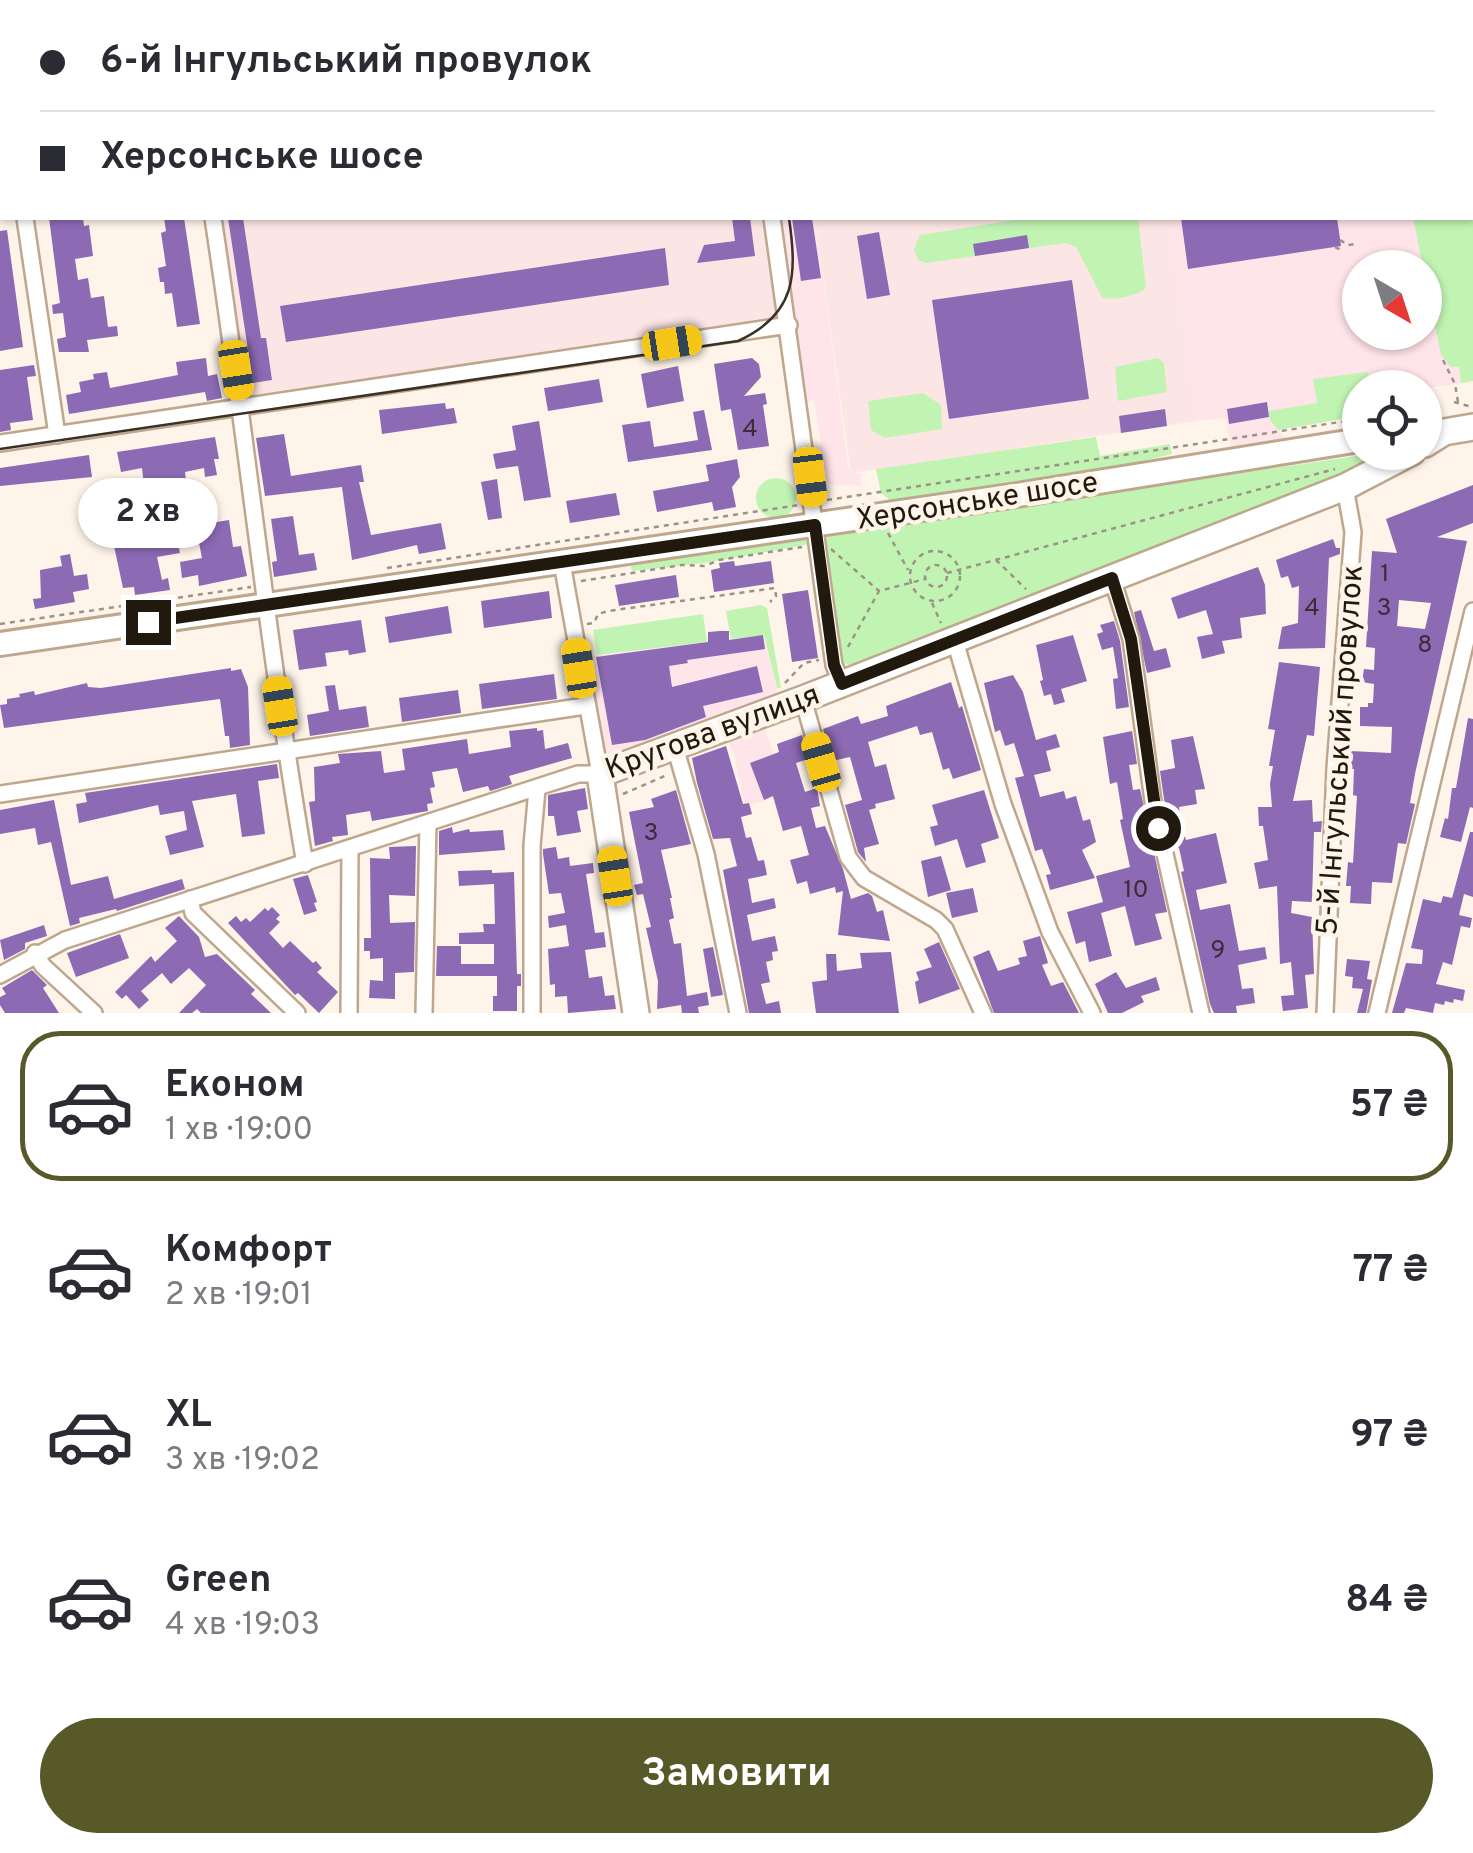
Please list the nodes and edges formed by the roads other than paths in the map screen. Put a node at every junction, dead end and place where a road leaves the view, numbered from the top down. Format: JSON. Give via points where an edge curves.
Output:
{"nodes":[{"id":1,"x":25,"y":220,"type":"edge"},
{"id":2,"x":213,"y":220,"type":"edge"},
{"id":3,"x":772,"y":220,"type":"edge"},
{"id":4,"x":789,"y":326,"type":"junction"},
{"id":5,"x":242,"y":408,"type":"junction"},
{"id":6,"x":1473,"y":428,"type":"edge"},
{"id":7,"x":56,"y":435,"type":"junction"},
{"id":8,"x":1442,"y":435,"type":"edge"},
{"id":9,"x":0,"y":443,"type":"edge"},
{"id":10,"x":1342,"y":443,"type":"edge"},
{"id":11,"x":1364,"y":470,"type":"edge"},
{"id":12,"x":1346,"y":477,"type":"junction"},
{"id":13,"x":815,"y":529,"type":"junction"},
{"id":14,"x":562,"y":563,"type":"junction"},
{"id":15,"x":1112,"y":578,"type":"junction"},
{"id":16,"x":263,"y":596,"type":"junction"},
{"id":17,"x":1473,"y":610,"type":"edge"},
{"id":18,"x":955,"y":640,"type":"junction"},
{"id":19,"x":0,"y":644,"type":"edge"},
{"id":20,"x":842,"y":684,"type":"junction"},
{"id":21,"x":794,"y":691,"type":"junction"},
{"id":22,"x":585,"y":706,"type":"junction"},
{"id":23,"x":287,"y":751,"type":"junction"},
{"id":24,"x":679,"y":758,"type":"junction"},
{"id":25,"x":600,"y":774,"type":"junction"},
{"id":26,"x":537,"y":789,"type":"junction"},
{"id":27,"x":0,"y":794,"type":"edge"},
{"id":28,"x":428,"y":823,"type":"junction"},
{"id":29,"x":350,"y":849,"type":"junction"},
{"id":30,"x":305,"y":864,"type":"junction"},
{"id":31,"x":190,"y":900,"type":"junction"},
{"id":32,"x":35,"y":954,"type":"junction"},
{"id":33,"x":0,"y":975,"type":"edge"},
{"id":34,"x":94,"y":1013,"type":"edge"},
{"id":35,"x":297,"y":1013,"type":"edge"},
{"id":36,"x":349,"y":1013,"type":"edge"},
{"id":37,"x":424,"y":1013,"type":"edge"},
{"id":38,"x":532,"y":1013,"type":"edge"},
{"id":39,"x":636,"y":1013,"type":"edge"},
{"id":40,"x":738,"y":1013,"type":"edge"},
{"id":41,"x":983,"y":1013,"type":"edge"},
{"id":42,"x":1092,"y":1013,"type":"edge"},
{"id":43,"x":1201,"y":1013,"type":"edge"},
{"id":44,"x":1324,"y":1013,"type":"edge"},
{"id":45,"x":1378,"y":1013,"type":"edge"}],
"edges":[{"from":1,"to":7,"type":"street"},
{"from":2,"to":5,"type":"street"},
{"from":3,"to":4,"type":"street"},
{"from":4,"to":5,"type":"street"},
{"from":4,"to":13,"type":"street"},
{"from":5,"to":7,"type":"street"},
{"from":5,"to":16,"type":"street"},
{"from":6,"to":8,"type":"main road"},
{"from":7,"to":9,"type":"street"},
{"from":10,"to":13,"type":"main road","name":"Херсонське шосе"},
{"from":11,"to":12,"type":"main road","name":"Кругова вулиця"},
{"from":12,"to":15,"type":"main road","name":"Кругова вулиця"},
{"from":12,"to":44,"type":"street","name":"5-й Інгульський провулок","via":[[1353,532]]},
{"from":13,"to":14,"type":"main road","name":"Херсонське шосе"},
{"from":13,"to":20,"type":"street"},
{"from":14,"to":16,"type":"main road","name":"Херсонське шосе"},
{"from":14,"to":22,"type":"street"},
{"from":15,"to":18,"type":"main road","name":"Кругова вулиця"},
{"from":15,"to":43,"type":"street","via":[[1131,639],[1153,801]]},
{"from":16,"to":19,"type":"main road","name":"Херсонське шосе"},
{"from":16,"to":23,"type":"street"},
{"from":17,"to":45,"type":"street"},
{"from":18,"to":20,"type":"main road","name":"Кругова вулиця"},
{"from":18,"to":42,"type":"street","via":[[1036,896]]},
{"from":20,"to":21,"type":"main road","name":"Кругова вулиця"},
{"from":21,"to":24,"type":"main road","name":"Кругова вулиця"},
{"from":21,"to":41,"type":"street","via":[[848,858],[864,878],[945,929]]},
{"from":22,"to":23,"type":"street"},
{"from":22,"to":25,"type":"street"},
{"from":23,"to":27,"type":"street"},
{"from":23,"to":30,"type":"street"},
{"from":24,"to":25,"type":"main road","name":"Кругова вулиця"},
{"from":24,"to":40,"type":"street"},
{"from":25,"to":26,"type":"street","name":"Кругова вулиця","via":[[578,774]]},
{"from":25,"to":39,"type":"main road"},
{"from":26,"to":28,"type":"street","name":"Кругова вулиця"},
{"from":26,"to":38,"type":"street"},
{"from":28,"to":29,"type":"street","name":"Кругова вулиця"},
{"from":28,"to":37,"type":"street"},
{"from":29,"to":30,"type":"street","name":"Кругова вулиця"},
{"from":29,"to":36,"type":"street"},
{"from":30,"to":31,"type":"street","name":"Кругова вулиця"},
{"from":31,"to":32,"type":"street","name":"Кругова вулиця"},
{"from":31,"to":35,"type":"street","via":[[194,913]]},
{"from":32,"to":33,"type":"street","name":"Кругова вулиця"},
{"from":32,"to":34,"type":"street"}]}
